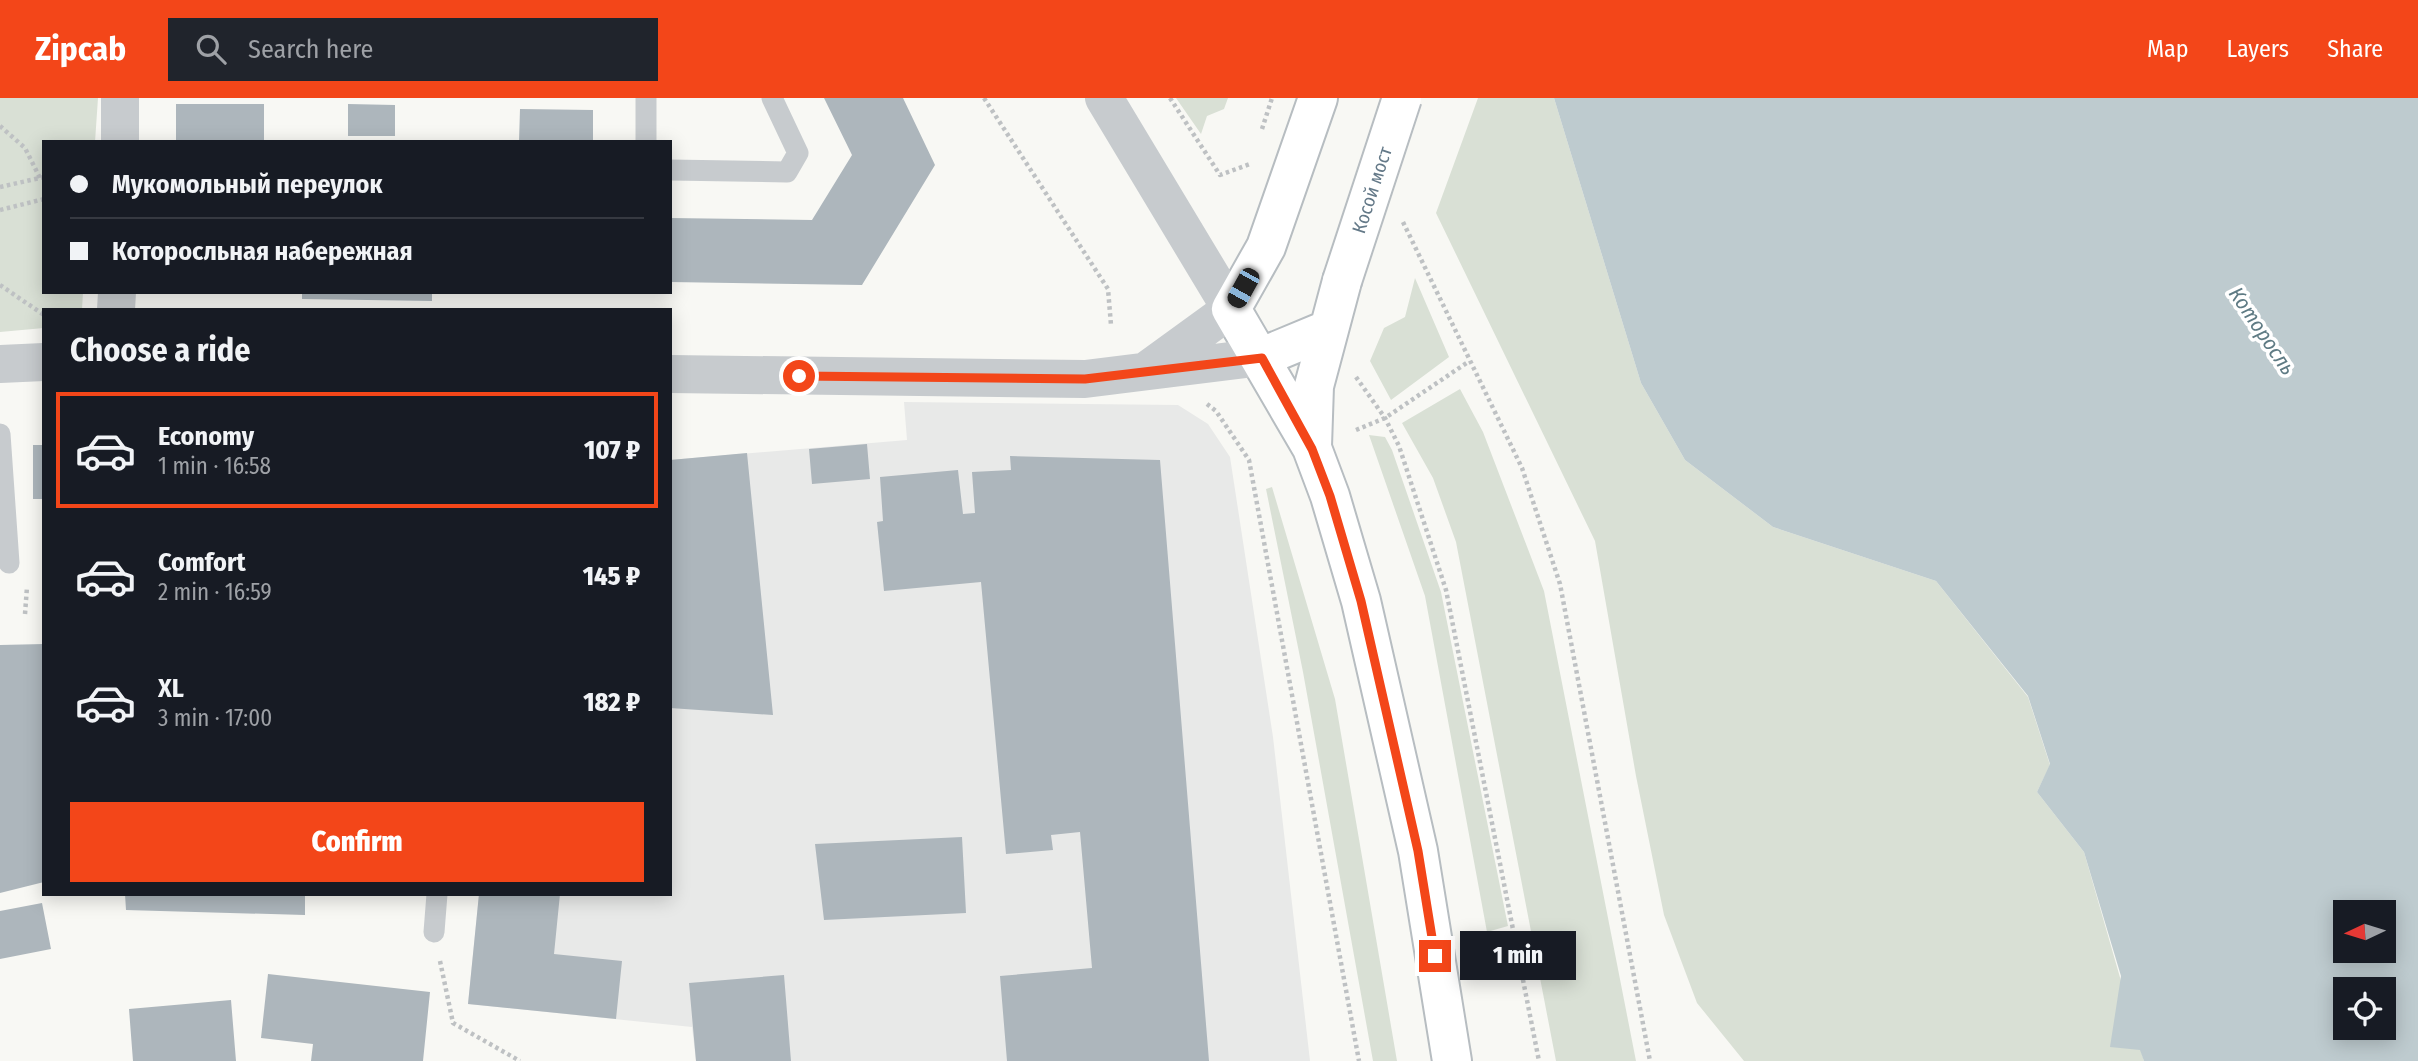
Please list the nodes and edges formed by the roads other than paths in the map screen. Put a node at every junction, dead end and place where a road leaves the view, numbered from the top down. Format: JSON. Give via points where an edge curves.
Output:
{"nodes":[{"id":1,"x":120,"y":98,"type":"edge"},
{"id":2,"x":646,"y":98,"type":"edge"},
{"id":3,"x":772,"y":98,"type":"edge"},
{"id":4,"x":1104,"y":98,"type":"edge"},
{"id":5,"x":1318,"y":98,"type":"edge"},
{"id":6,"x":1402,"y":98,"type":"edge"},
{"id":7,"x":120,"y":140,"type":"edge"},
{"id":8,"x":646,"y":140,"type":"edge"},
{"id":9,"x":672,"y":170,"type":"edge"},
{"id":10,"x":1231,"y":309,"type":"junction"},
{"id":11,"x":1327,"y":330,"type":"junction"},
{"id":12,"x":1262,"y":358,"type":"junction"},
{"id":13,"x":42,"y":362,"type":"edge"},
{"id":14,"x":0,"y":364,"type":"edge"},
{"id":15,"x":672,"y":374,"type":"edge"},
{"id":16,"x":1143,"y":374,"type":"junction"},
{"id":17,"x":0,"y":434,"type":"edge"},
{"id":18,"x":1312,"y":449,"type":"junction"},
{"id":19,"x":9,"y":563,"type":"dead end"},
{"id":20,"x":437,"y":896,"type":"edge"},
{"id":21,"x":434,"y":932,"type":"road end"},
{"id":22,"x":1452,"y":1061,"type":"edge"}],
"edges":[{"from":1,"to":7,"type":"street"},
{"from":2,"to":8,"type":"lane"},
{"from":3,"to":9,"type":"lane","via":[[798,153],[786,172]]},
{"from":4,"to":10,"type":"street"},
{"from":5,"to":10,"type":"main road","via":[[1282,209]]},
{"from":6,"to":11,"type":"main road","name":"Косой мост","bridge":true},
{"from":10,"to":12,"type":"main road"},
{"from":10,"to":16,"type":"street"},
{"from":11,"to":12,"type":"main road"},
{"from":11,"to":18,"type":"main road","name":"Косой мост","via":[[1314,386]]},
{"from":12,"to":16,"type":"street"},
{"from":12,"to":18,"type":"main road"},
{"from":13,"to":14,"type":"street"},
{"from":15,"to":16,"type":"street","via":[[1071,379]]},
{"from":17,"to":19,"type":"lane"},
{"from":18,"to":22,"type":"main road","via":[[1361,601],[1418,851]]},
{"from":20,"to":21,"type":"lane"}]}
